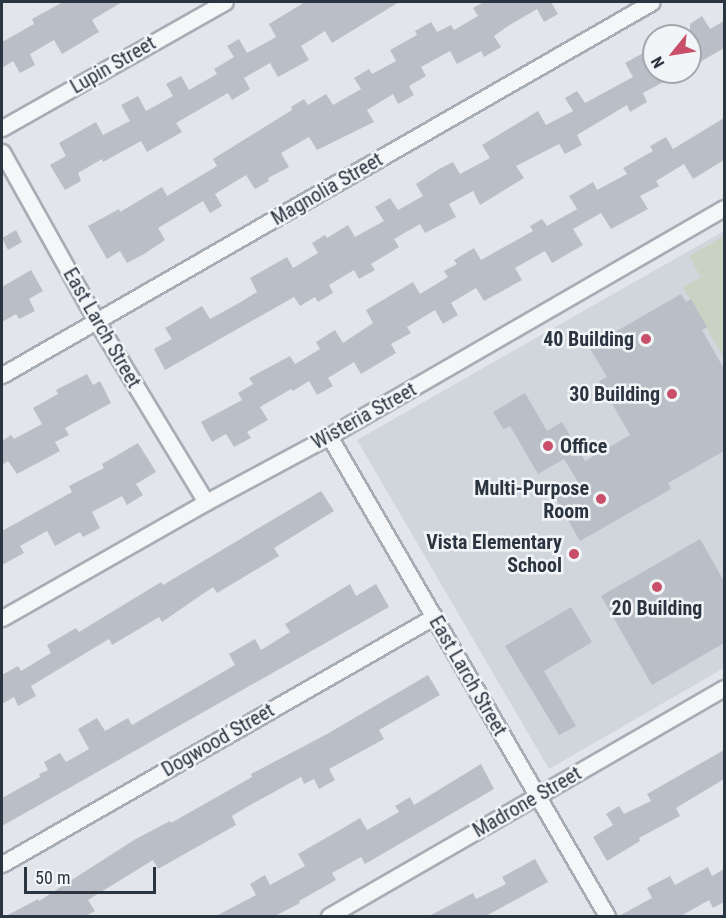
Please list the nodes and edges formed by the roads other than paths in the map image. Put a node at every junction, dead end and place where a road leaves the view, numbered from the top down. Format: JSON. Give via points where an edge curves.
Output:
{"nodes":[{"id":1,"x":225,"y":2,"type":"edge"},
{"id":2,"x":652,"y":2,"type":"edge"},
{"id":3,"x":2,"y":128,"type":"edge"},
{"id":4,"x":2,"y":152,"type":"edge"},
{"id":5,"x":724,"y":208,"type":"edge"},
{"id":6,"x":97,"y":322,"type":"junction"},
{"id":7,"x":2,"y":375,"type":"edge"},
{"id":8,"x":329,"y":436,"type":"junction"},
{"id":9,"x":206,"y":502,"type":"junction"},
{"id":10,"x":434,"y":617,"type":"junction"},
{"id":11,"x":2,"y":618,"type":"edge"},
{"id":12,"x":724,"y":688,"type":"edge"},
{"id":13,"x":538,"y":796,"type":"junction"},
{"id":14,"x":2,"y":864,"type":"edge"},
{"id":15,"x":329,"y":916,"type":"edge"},
{"id":16,"x":607,"y":916,"type":"edge"}],
"edges":[{"from":1,"to":3,"type":"street","name":"Lupin Street"},
{"from":2,"to":6,"type":"street","name":"Magnolia Street"},
{"from":4,"to":6,"type":"street","name":"East Larch Street"},
{"from":5,"to":8,"type":"street","name":"Wisteria Street"},
{"from":6,"to":7,"type":"street","name":"Magnolia Street"},
{"from":6,"to":9,"type":"street","name":"East Larch Street"},
{"from":8,"to":9,"type":"street","name":"Wisteria Street"},
{"from":8,"to":10,"type":"street","name":"East Larch Street"},
{"from":9,"to":11,"type":"street","name":"Wisteria Street"},
{"from":10,"to":13,"type":"street","name":"East Larch Street"},
{"from":10,"to":14,"type":"street","name":"Dogwood Street"},
{"from":12,"to":13,"type":"street","name":"Madrone Street"},
{"from":13,"to":15,"type":"street","name":"Madrone Street"},
{"from":13,"to":16,"type":"street","name":"East Larch Street"}]}
